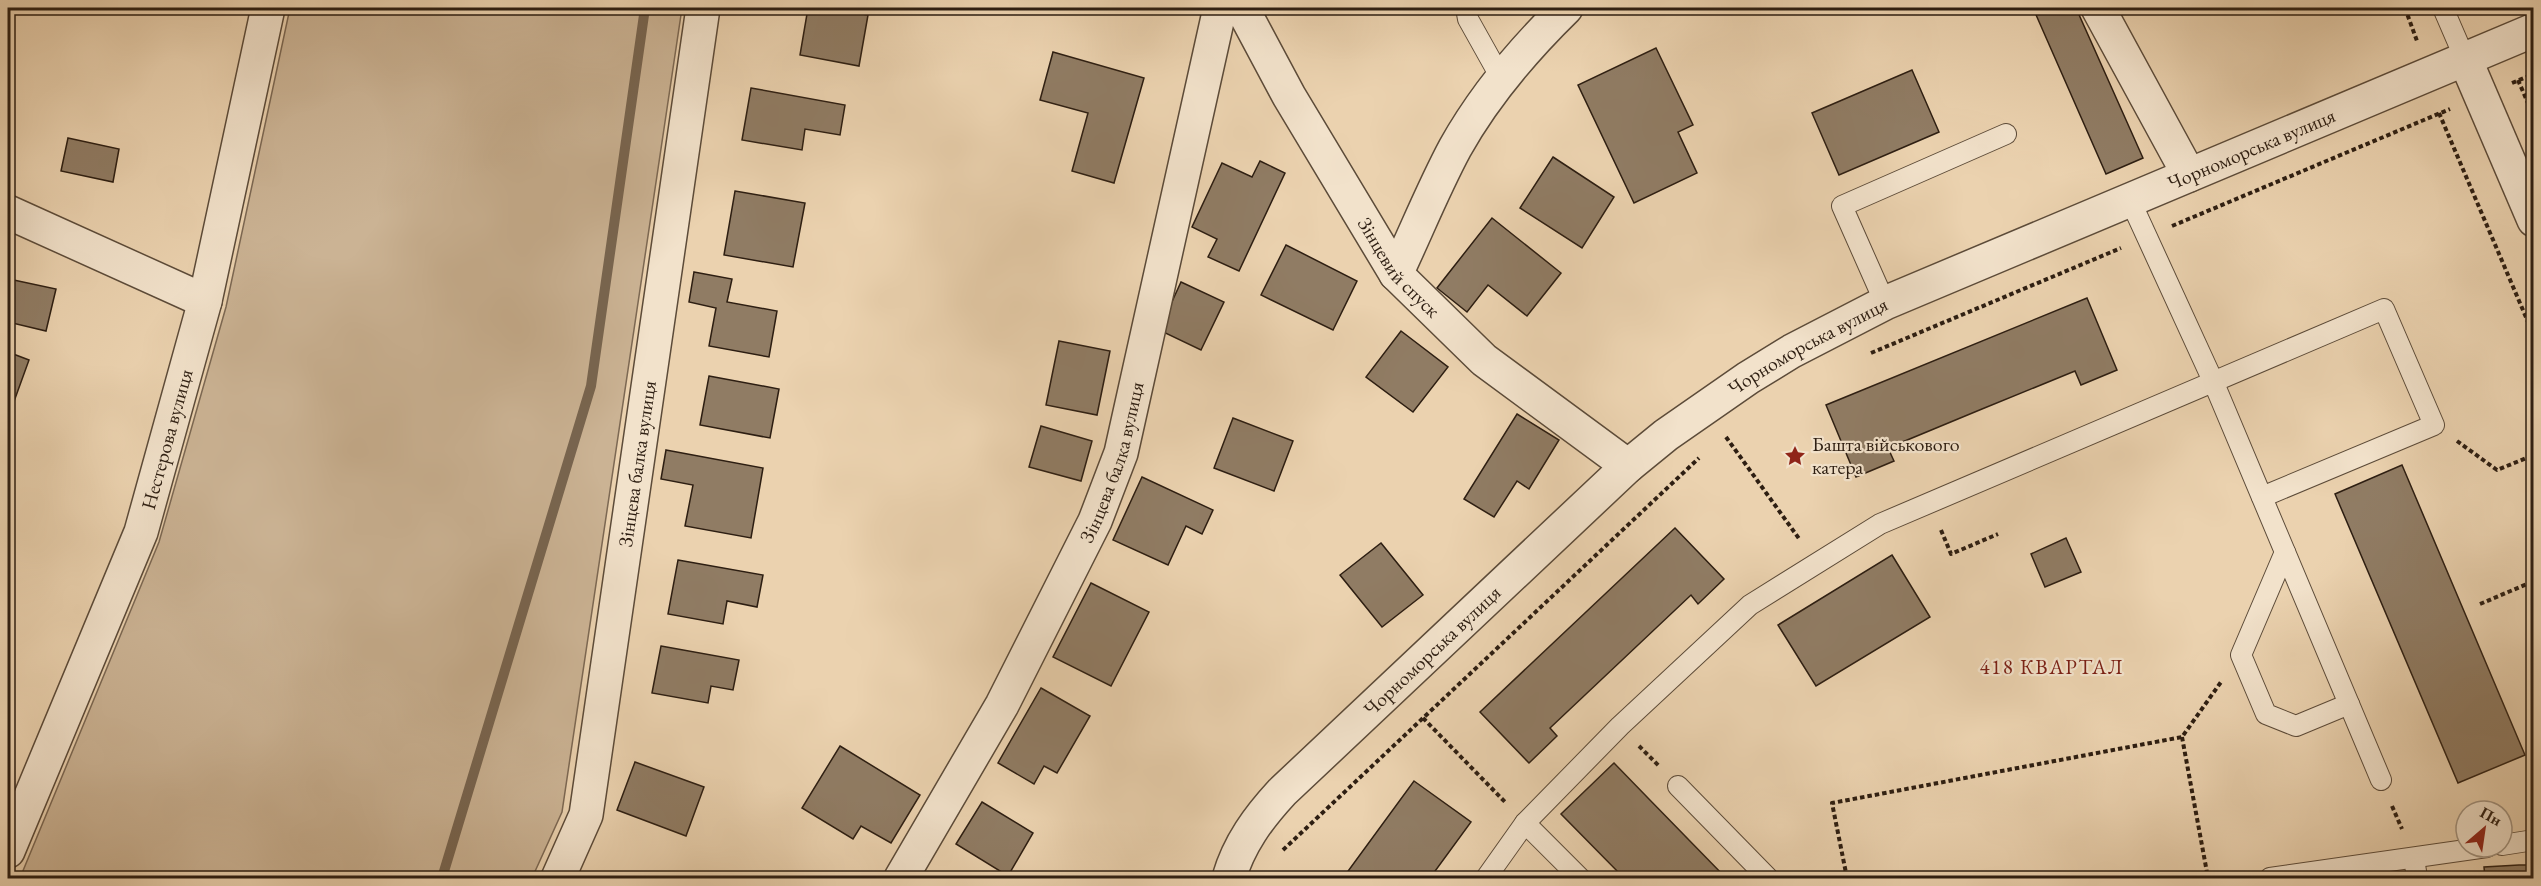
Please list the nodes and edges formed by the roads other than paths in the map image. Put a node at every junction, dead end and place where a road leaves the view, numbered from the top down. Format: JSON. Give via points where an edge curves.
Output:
{"nodes":[{"id":1,"x":268,"y":8,"type":"edge"},
{"id":2,"x":703,"y":8,"type":"edge"},
{"id":3,"x":1220,"y":8,"type":"edge"},
{"id":4,"x":1242,"y":8,"type":"edge"},
{"id":5,"x":1466,"y":8,"type":"edge"},
{"id":6,"x":1566,"y":8,"type":"edge"},
{"id":7,"x":2098,"y":8,"type":"edge"},
{"id":8,"x":2443,"y":8,"type":"edge"},
{"id":9,"x":2534,"y":30,"type":"edge"},
{"id":10,"x":2465,"y":59,"type":"junction"},
{"id":11,"x":1502,"y":78,"type":"junction"},
{"id":12,"x":2006,"y":134,"type":"dead end"},
{"id":13,"x":2188,"y":175,"type":"junction"},
{"id":14,"x":2130,"y":200,"type":"junction"},
{"id":15,"x":8,"y":212,"type":"edge"},
{"id":16,"x":2534,"y":220,"type":"edge"},
{"id":17,"x":1396,"y":273,"type":"junction"},
{"id":18,"x":205,"y":301,"type":"junction"},
{"id":19,"x":1885,"y":303,"type":"junction"},
{"id":20,"x":2213,"y":381,"type":"junction"},
{"id":21,"x":1628,"y":466,"type":"junction"},
{"id":22,"x":2262,"y":497,"type":"junction"},
{"id":23,"x":2285,"y":552,"type":"junction"},
{"id":24,"x":2349,"y":704,"type":"junction"},
{"id":25,"x":2381,"y":780,"type":"road end"},
{"id":26,"x":1678,"y":786,"type":"road end"},
{"id":27,"x":1525,"y":823,"type":"junction"},
{"id":28,"x":2534,"y":840,"type":"edge"},
{"id":29,"x":2514,"y":843,"type":"edge"},
{"id":30,"x":8,"y":852,"type":"edge"},
{"id":31,"x":2454,"y":852,"type":"edge"},
{"id":32,"x":2414,"y":858,"type":"junction"},
{"id":33,"x":558,"y":879,"type":"edge"},
{"id":34,"x":901,"y":879,"type":"edge"},
{"id":35,"x":1229,"y":879,"type":"edge"},
{"id":36,"x":1486,"y":879,"type":"edge"},
{"id":37,"x":1580,"y":879,"type":"edge"},
{"id":38,"x":1768,"y":879,"type":"edge"},
{"id":39,"x":2271,"y":879,"type":"edge"},
{"id":40,"x":2416,"y":879,"type":"edge"}],
"edges":[{"from":1,"to":18,"type":"street","name":"Нестерова вулиця"},
{"from":2,"to":33,"type":"street","name":"Зінцева балка вулиця","via":[[586,815]]},
{"from":3,"to":34,"type":"street","name":"Зінцева балка вулиця","via":[[1121,453],[1095,521],[1002,705]]},
{"from":4,"to":17,"type":"street","name":"Зінцевий спуск","via":[[1289,96]]},
{"from":5,"to":11,"type":"lane","via":[[1468,19]]},
{"from":6,"to":11,"type":"street"},
{"from":7,"to":13,"type":"street"},
{"from":8,"to":10,"type":"lane"},
{"from":9,"to":10,"type":"street","name":"Чорноморська вулиця"},
{"from":10,"to":13,"type":"street","name":"Чорноморська вулиця"},
{"from":10,"to":16,"type":"street"},
{"from":11,"to":17,"type":"street","via":[[1455,148]]},
{"from":12,"to":19,"type":"lane","via":[[1842,206]]},
{"from":13,"to":14,"type":"street","name":"Чорноморська вулиця"},
{"from":14,"to":19,"type":"street","name":"Чорноморська вулиця"},
{"from":14,"to":20,"type":"lane"},
{"from":15,"to":18,"type":"street"},
{"from":17,"to":21,"type":"street","name":"Зінцевий спуск","via":[[1484,360]]},
{"from":18,"to":30,"type":"street","name":"Нестерова вулиця","via":[[141,532]]},
{"from":19,"to":21,"type":"street","name":"Чорноморська вулиця","via":[[1748,378]]},
{"from":20,"to":22,"type":"lane"},
{"from":20,"to":22,"type":"lane","via":[[2384,309],[2434,425]]},
{"from":20,"to":27,"type":"lane","via":[[1880,524],[1750,605],[1620,726]]},
{"from":21,"to":35,"type":"street","name":"Чорноморська вулиця","via":[[1282,792],[1246,837]]},
{"from":22,"to":23,"type":"lane"},
{"from":23,"to":24,"type":"lane"},
{"from":23,"to":24,"type":"lane","via":[[2241,655],[2266,714],[2296,726]]},
{"from":24,"to":25,"type":"lane"},
{"from":26,"to":38,"type":"lane"},
{"from":27,"to":36,"type":"lane"},
{"from":27,"to":37,"type":"lane"},
{"from":28,"to":29,"type":"lane"},
{"from":31,"to":32,"type":"lane"},
{"from":32,"to":39,"type":"lane"},
{"from":32,"to":40,"type":"lane"}]}
